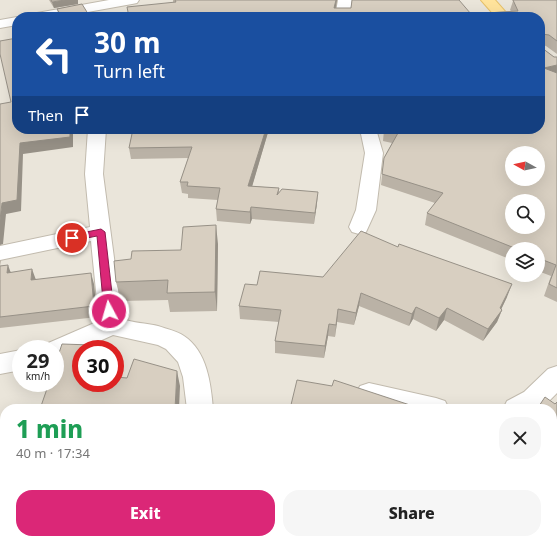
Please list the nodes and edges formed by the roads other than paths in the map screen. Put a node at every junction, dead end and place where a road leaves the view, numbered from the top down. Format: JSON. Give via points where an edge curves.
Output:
{"nodes":[{"id":1,"x":132,"y":0,"type":"edge"},
{"id":2,"x":345,"y":0,"type":"edge"},
{"id":3,"x":488,"y":0,"type":"edge"},
{"id":4,"x":95,"y":12,"type":"edge"},
{"id":5,"x":343,"y":12,"type":"edge"},
{"id":6,"x":499,"y":12,"type":"edge"},
{"id":7,"x":12,"y":21,"type":"edge"},
{"id":8,"x":0,"y":24,"type":"edge"},
{"id":9,"x":97,"y":134,"type":"edge"},
{"id":10,"x":370,"y":134,"type":"edge"},
{"id":11,"x":359,"y":227,"type":"dead end"},
{"id":12,"x":101,"y":232,"type":"junction"},
{"id":13,"x":0,"y":253,"type":"edge"},
{"id":14,"x":113,"y":325,"type":"junction"},
{"id":15,"x":64,"y":347,"type":"edge"},
{"id":16,"x":12,"y":362,"type":"edge"},
{"id":17,"x":0,"y":364,"type":"edge"},
{"id":18,"x":557,"y":376,"type":"edge"},
{"id":19,"x":353,"y":390,"type":"edge"},
{"id":20,"x":200,"y":404,"type":"edge"},
{"id":21,"x":414,"y":404,"type":"edge"},
{"id":22,"x":525,"y":404,"type":"edge"}],
"edges":[{"from":1,"to":4,"type":"street"},
{"from":2,"to":5,"type":"street"},
{"from":3,"to":6,"type":"main road"},
{"from":7,"to":8,"type":"street"},
{"from":9,"to":12,"type":"street","via":[[94,174]]},
{"from":10,"to":11,"type":"street","via":[[374,153],[366,210]]},
{"from":12,"to":13,"type":"street"},
{"from":12,"to":14,"type":"street","via":[[109,311]]},
{"from":14,"to":15,"type":"street"},
{"from":14,"to":20,"type":"street","via":[[166,338],[187,354],[198,382]]},
{"from":16,"to":17,"type":"street"},
{"from":18,"to":22,"type":"street","via":[[533,400]]},
{"from":19,"to":21,"type":"street"}]}
